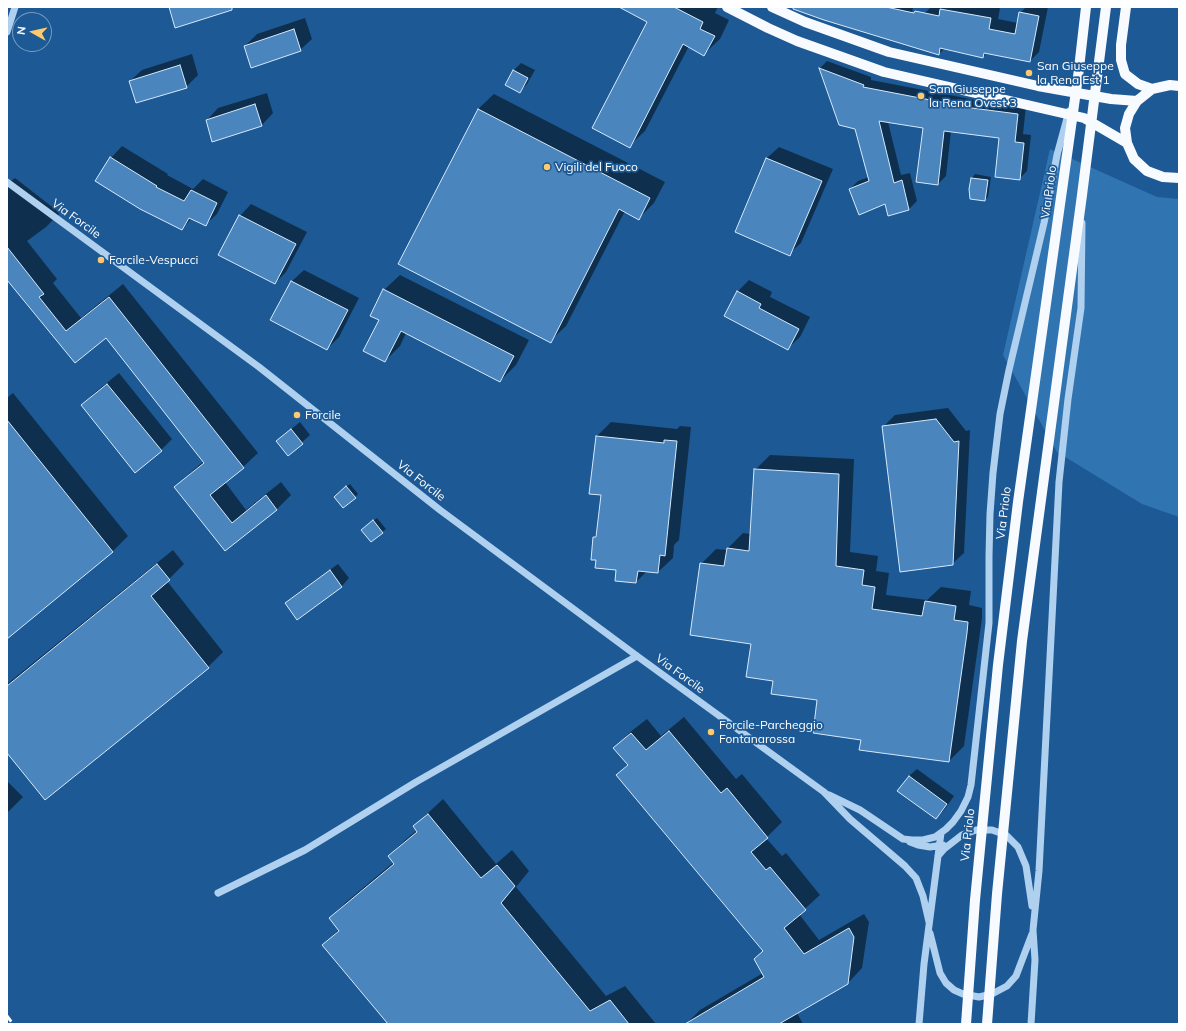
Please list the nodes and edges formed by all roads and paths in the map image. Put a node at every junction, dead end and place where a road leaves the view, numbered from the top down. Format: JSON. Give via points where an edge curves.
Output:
{"nodes":[{"id":1,"x":727,"y":7,"type":"edge"},
{"id":2,"x":772,"y":7,"type":"edge"},
{"id":3,"x":1086,"y":7,"type":"edge"},
{"id":4,"x":1106,"y":7,"type":"edge"},
{"id":5,"x":1126,"y":7,"type":"edge"},
{"id":6,"x":12,"y":10,"type":"edge"},
{"id":7,"x":7,"y":32,"type":"edge"},
{"id":8,"x":1078,"y":77,"type":"junction"},
{"id":9,"x":1179,"y":86,"type":"edge"},
{"id":10,"x":1152,"y":89,"type":"junction"},
{"id":11,"x":1137,"y":101,"type":"junction"},
{"id":12,"x":1127,"y":143,"type":"junction"},
{"id":13,"x":1179,"y":178,"type":"edge"},
{"id":14,"x":7,"y":182,"type":"edge"},
{"id":15,"x":1082,"y":195,"type":"junction"},
{"id":16,"x":637,"y":656,"type":"junction"},
{"id":17,"x":824,"y":792,"type":"junction"},
{"id":18,"x":941,"y":833,"type":"junction"},
{"id":19,"x":903,"y":839,"type":"junction"},
{"id":20,"x":949,"y":844,"type":"junction"},
{"id":21,"x":939,"y":846,"type":"junction"},
{"id":22,"x":937,"y":858,"type":"junction"},
{"id":23,"x":218,"y":893,"type":"dead end"},
{"id":24,"x":1034,"y":917,"type":"junction"},
{"id":25,"x":929,"y":926,"type":"junction"},
{"id":26,"x":1033,"y":930,"type":"junction"},
{"id":27,"x":919,"y":1024,"type":"edge"},
{"id":28,"x":966,"y":1024,"type":"edge"},
{"id":29,"x":988,"y":1024,"type":"edge"},
{"id":30,"x":1031,"y":1024,"type":"edge"}],
"edges":[{"from":1,"to":12,"type":"main road","via":[[797,41],[884,72],[1084,118]]},
{"from":2,"to":11,"type":"main road","via":[[805,22],[889,52],[1038,86]]},
{"from":3,"to":8,"type":"main road","name":"Via Priolo"},
{"from":4,"to":15,"type":"main road"},
{"from":5,"to":10,"type":"main road","via":[[1121,45],[1121,60],[1125,74],[1138,84]]},
{"from":6,"to":7,"type":"street"},
{"from":8,"to":18,"type":"street","via":[[1057,155],[1000,414],[993,473],[989,624],[971,785],[961,810]]},
{"from":8,"to":28,"type":"main road","name":"Via Priolo","via":[[1018,502],[999,658],[975,900]]},
{"from":9,"to":10,"type":"main road"},
{"from":10,"to":11,"type":"main road"},
{"from":11,"to":12,"type":"main road","via":[[1129,114],[1125,128]]},
{"from":12,"to":13,"type":"main road","via":[[1134,159],[1147,171],[1163,177]]},
{"from":14,"to":16,"type":"street","name":"Via Forcile","via":[[259,367],[440,510]]},
{"from":15,"to":24,"type":"street","via":[[1081,308],[1058,482],[1047,731]]},
{"from":15,"to":29,"type":"main road","via":[[1022,641],[997,894]]},
{"from":16,"to":17,"type":"street","name":"Via Forcile"},
{"from":16,"to":23,"type":"street","via":[[416,782],[305,850]]},
{"from":17,"to":19,"type":"street","via":[[860,810]]},
{"from":17,"to":25,"type":"street","via":[[916,878],[923,896]]},
{"from":18,"to":19,"type":"street","via":[[923,840]]},
{"from":18,"to":21,"type":"street"},
{"from":19,"to":21,"type":"street","via":[[918,845]]},
{"from":20,"to":21,"type":"street"},
{"from":20,"to":22,"type":"street"},
{"from":20,"to":24,"type":"street","via":[[962,835],[976,830],[992,830],[1006,835],[1018,847],[1026,866]]},
{"from":21,"to":22,"type":"street"},
{"from":22,"to":25,"type":"street"},
{"from":24,"to":26,"type":"street"},
{"from":25,"to":26,"type":"street","via":[[940,973],[946,983],[963,994],[978,997],[992,994],[1007,986],[1016,976]]},
{"from":25,"to":27,"type":"street"},
{"from":26,"to":30,"type":"street","via":[[1035,960]]}]}
